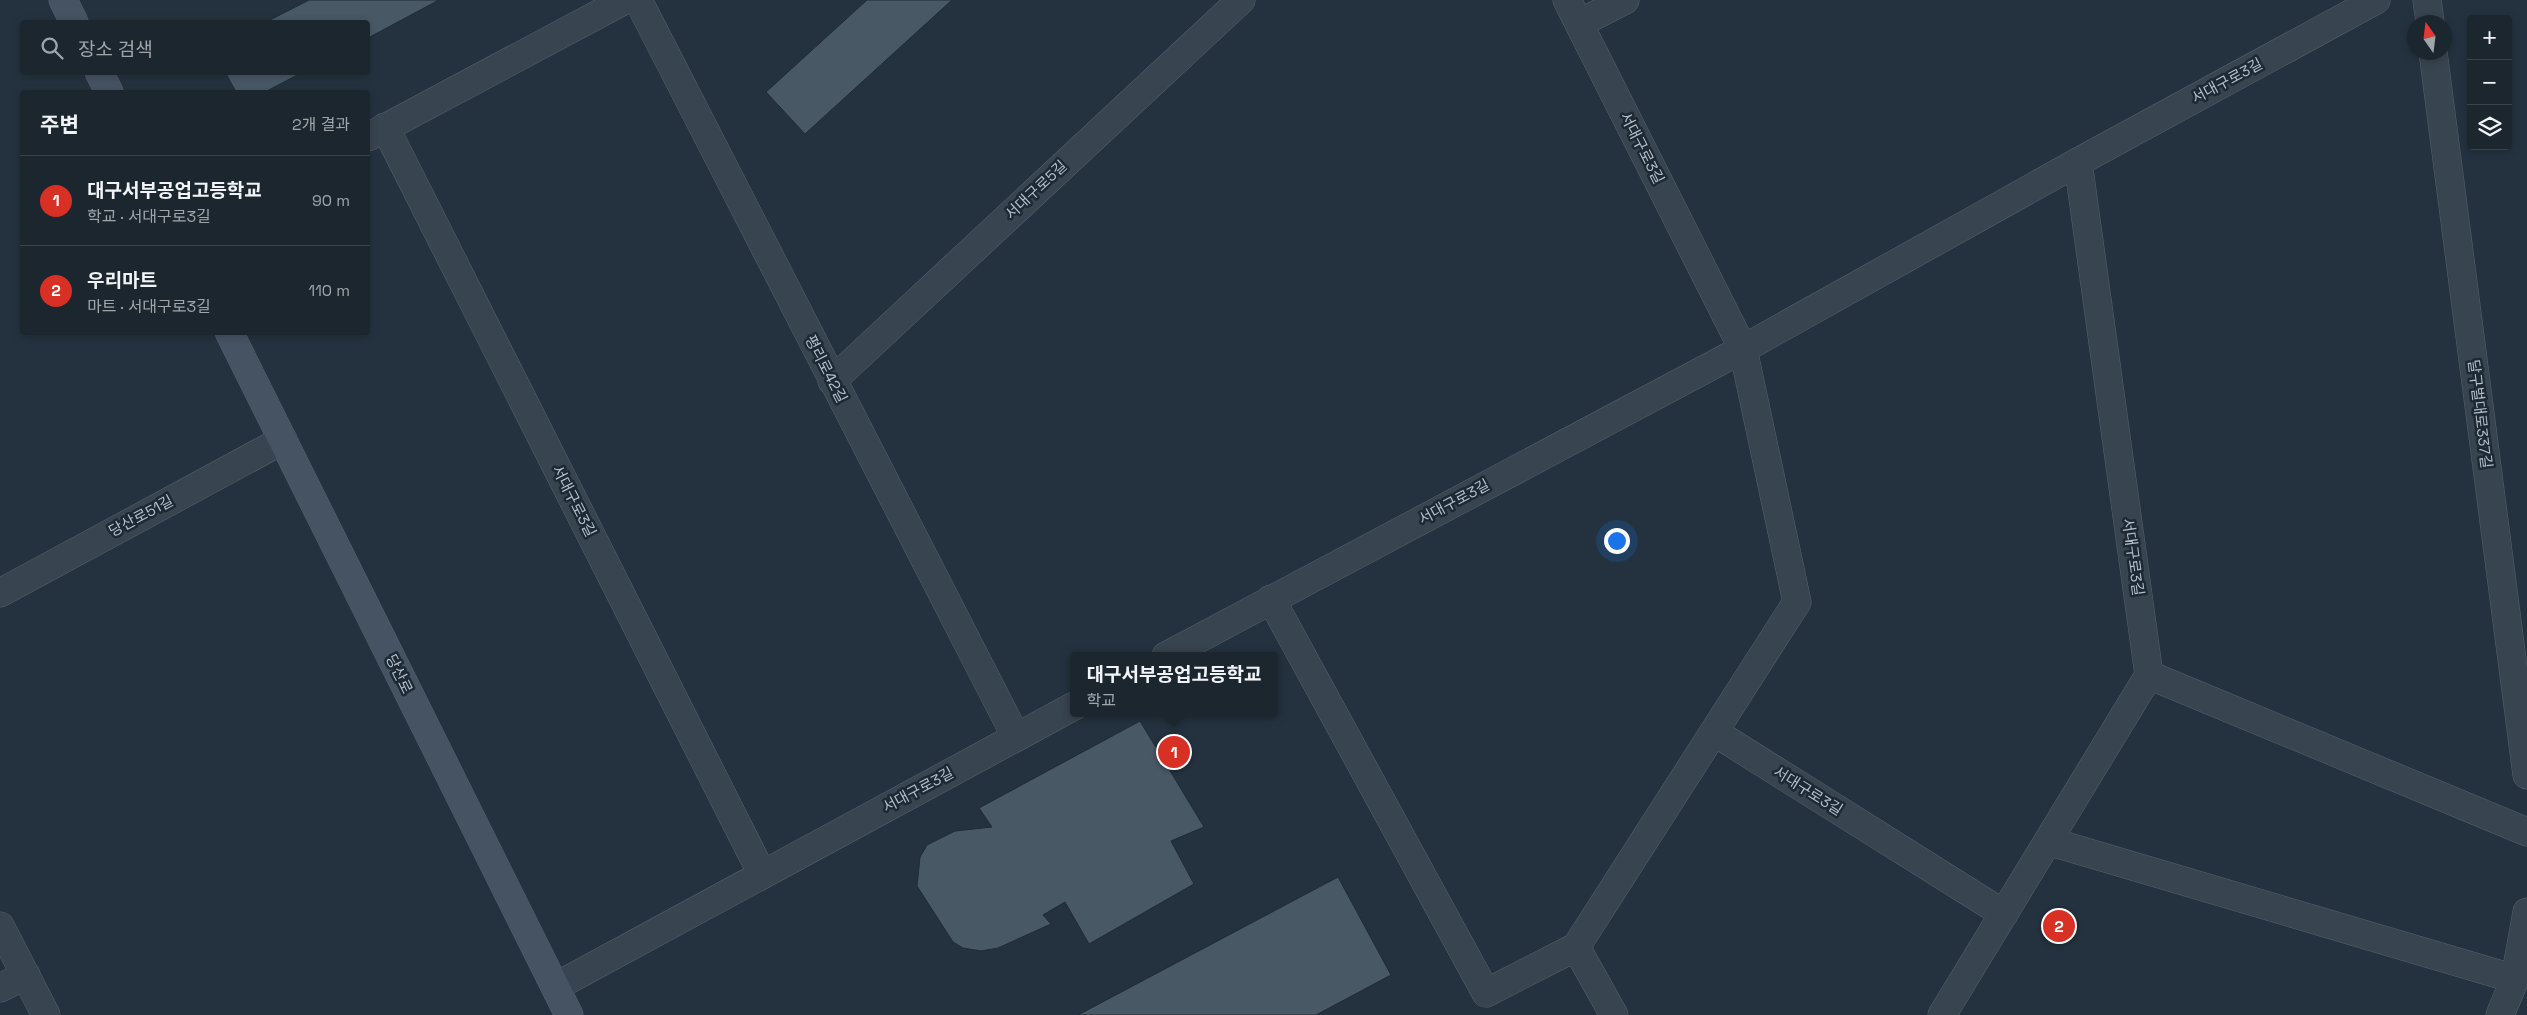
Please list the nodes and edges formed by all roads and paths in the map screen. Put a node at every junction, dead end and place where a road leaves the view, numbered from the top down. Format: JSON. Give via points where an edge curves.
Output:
{"nodes":[{"id":1,"x":62,"y":0,"type":"edge"},
{"id":2,"x":625,"y":0,"type":"edge"},
{"id":3,"x":638,"y":0,"type":"edge"},
{"id":4,"x":1241,"y":0,"type":"edge"},
{"id":5,"x":1567,"y":0,"type":"edge"},
{"id":6,"x":1625,"y":0,"type":"edge"},
{"id":7,"x":2376,"y":0,"type":"edge"},
{"id":8,"x":2427,"y":0,"type":"edge"},
{"id":9,"x":2429,"y":15,"type":"edge"},
{"id":10,"x":73,"y":20,"type":"edge"},
{"id":11,"x":1580,"y":23,"type":"junction"},
{"id":12,"x":2435,"y":60,"type":"edge"},
{"id":13,"x":100,"y":75,"type":"edge"},
{"id":14,"x":108,"y":90,"type":"edge"},
{"id":15,"x":376,"y":132,"type":"edge"},
{"id":16,"x":2078,"y":162,"type":"junction"},
{"id":17,"x":230,"y":335,"type":"edge"},
{"id":18,"x":1743,"y":349,"type":"junction"},
{"id":19,"x":832,"y":381,"type":"junction"},
{"id":20,"x":283,"y":440,"type":"junction"},
{"id":21,"x":0,"y":593,"type":"edge"},
{"id":22,"x":1271,"y":599,"type":"junction"},
{"id":23,"x":1173,"y":652,"type":"edge"},
{"id":24,"x":2149,"y":675,"type":"junction"},
{"id":25,"x":1070,"y":708,"type":"edge"},
{"id":26,"x":1714,"y":732,"type":"junction"},
{"id":27,"x":1016,"y":737,"type":"junction"},
{"id":28,"x":2527,"y":775,"type":"edge"},
{"id":29,"x":2527,"y":832,"type":"edge"},
{"id":30,"x":2048,"y":842,"type":"junction"},
{"id":31,"x":762,"y":874,"type":"junction"},
{"id":32,"x":2527,"y":912,"type":"edge"},
{"id":33,"x":2004,"y":914,"type":"junction"},
{"id":34,"x":0,"y":926,"type":"edge"},
{"id":35,"x":1576,"y":947,"type":"junction"},
{"id":36,"x":26,"y":975,"type":"junction"},
{"id":37,"x":2515,"y":979,"type":"junction"},
{"id":38,"x":555,"y":987,"type":"junction"},
{"id":39,"x":0,"y":988,"type":"edge"},
{"id":40,"x":46,"y":1015,"type":"edge"},
{"id":41,"x":569,"y":1015,"type":"edge"},
{"id":42,"x":1614,"y":1015,"type":"edge"},
{"id":43,"x":1942,"y":1015,"type":"edge"},
{"id":44,"x":2500,"y":1015,"type":"edge"}],
"edges":[{"from":1,"to":10,"type":"main road"},
{"from":2,"to":15,"type":"street"},
{"from":3,"to":19,"type":"street","name":"평리로42길"},
{"from":4,"to":19,"type":"street","name":"서대구로5길"},
{"from":5,"to":11,"type":"street","name":"서대구로3길"},
{"from":6,"to":11,"type":"street"},
{"from":7,"to":16,"type":"street","name":"서대구로3길"},
{"from":8,"to":9,"type":"street"},
{"from":11,"to":18,"type":"street","name":"서대구로3길"},
{"from":12,"to":28,"type":"street","name":"달구벌대로337길"},
{"from":13,"to":14,"type":"main road"},
{"from":15,"to":31,"type":"street","name":"서대구로3길"},
{"from":16,"to":18,"type":"street","name":"서대구로3길"},
{"from":16,"to":24,"type":"street","name":"서대구로3길"},
{"from":17,"to":20,"type":"main road","name":"당산로"},
{"from":18,"to":22,"type":"street","name":"서대구로3길"},
{"from":18,"to":26,"type":"street","name":"서대구로3길","via":[[1797,602]]},
{"from":19,"to":27,"type":"street","name":"평리로42길"},
{"from":20,"to":21,"type":"street","name":"당산로51길"},
{"from":20,"to":38,"type":"main road","name":"당산로"},
{"from":22,"to":23,"type":"street","name":"서대구로3길"},
{"from":22,"to":35,"type":"street","via":[[1486,993]]},
{"from":24,"to":29,"type":"street"},
{"from":24,"to":30,"type":"street"},
{"from":25,"to":27,"type":"street","name":"서대구로3길"},
{"from":26,"to":33,"type":"street","name":"서대구로3길"},
{"from":26,"to":35,"type":"street","name":"서대구로3길"},
{"from":27,"to":31,"type":"street","name":"서대구로3길"},
{"from":30,"to":33,"type":"street"},
{"from":30,"to":37,"type":"street"},
{"from":31,"to":38,"type":"street","name":"서대구로3길"},
{"from":32,"to":37,"type":"street"},
{"from":33,"to":43,"type":"street"},
{"from":34,"to":36,"type":"street"},
{"from":35,"to":42,"type":"street"},
{"from":36,"to":39,"type":"street"},
{"from":36,"to":40,"type":"street"},
{"from":37,"to":44,"type":"street"},
{"from":38,"to":41,"type":"main road","name":"당산로"}]}
